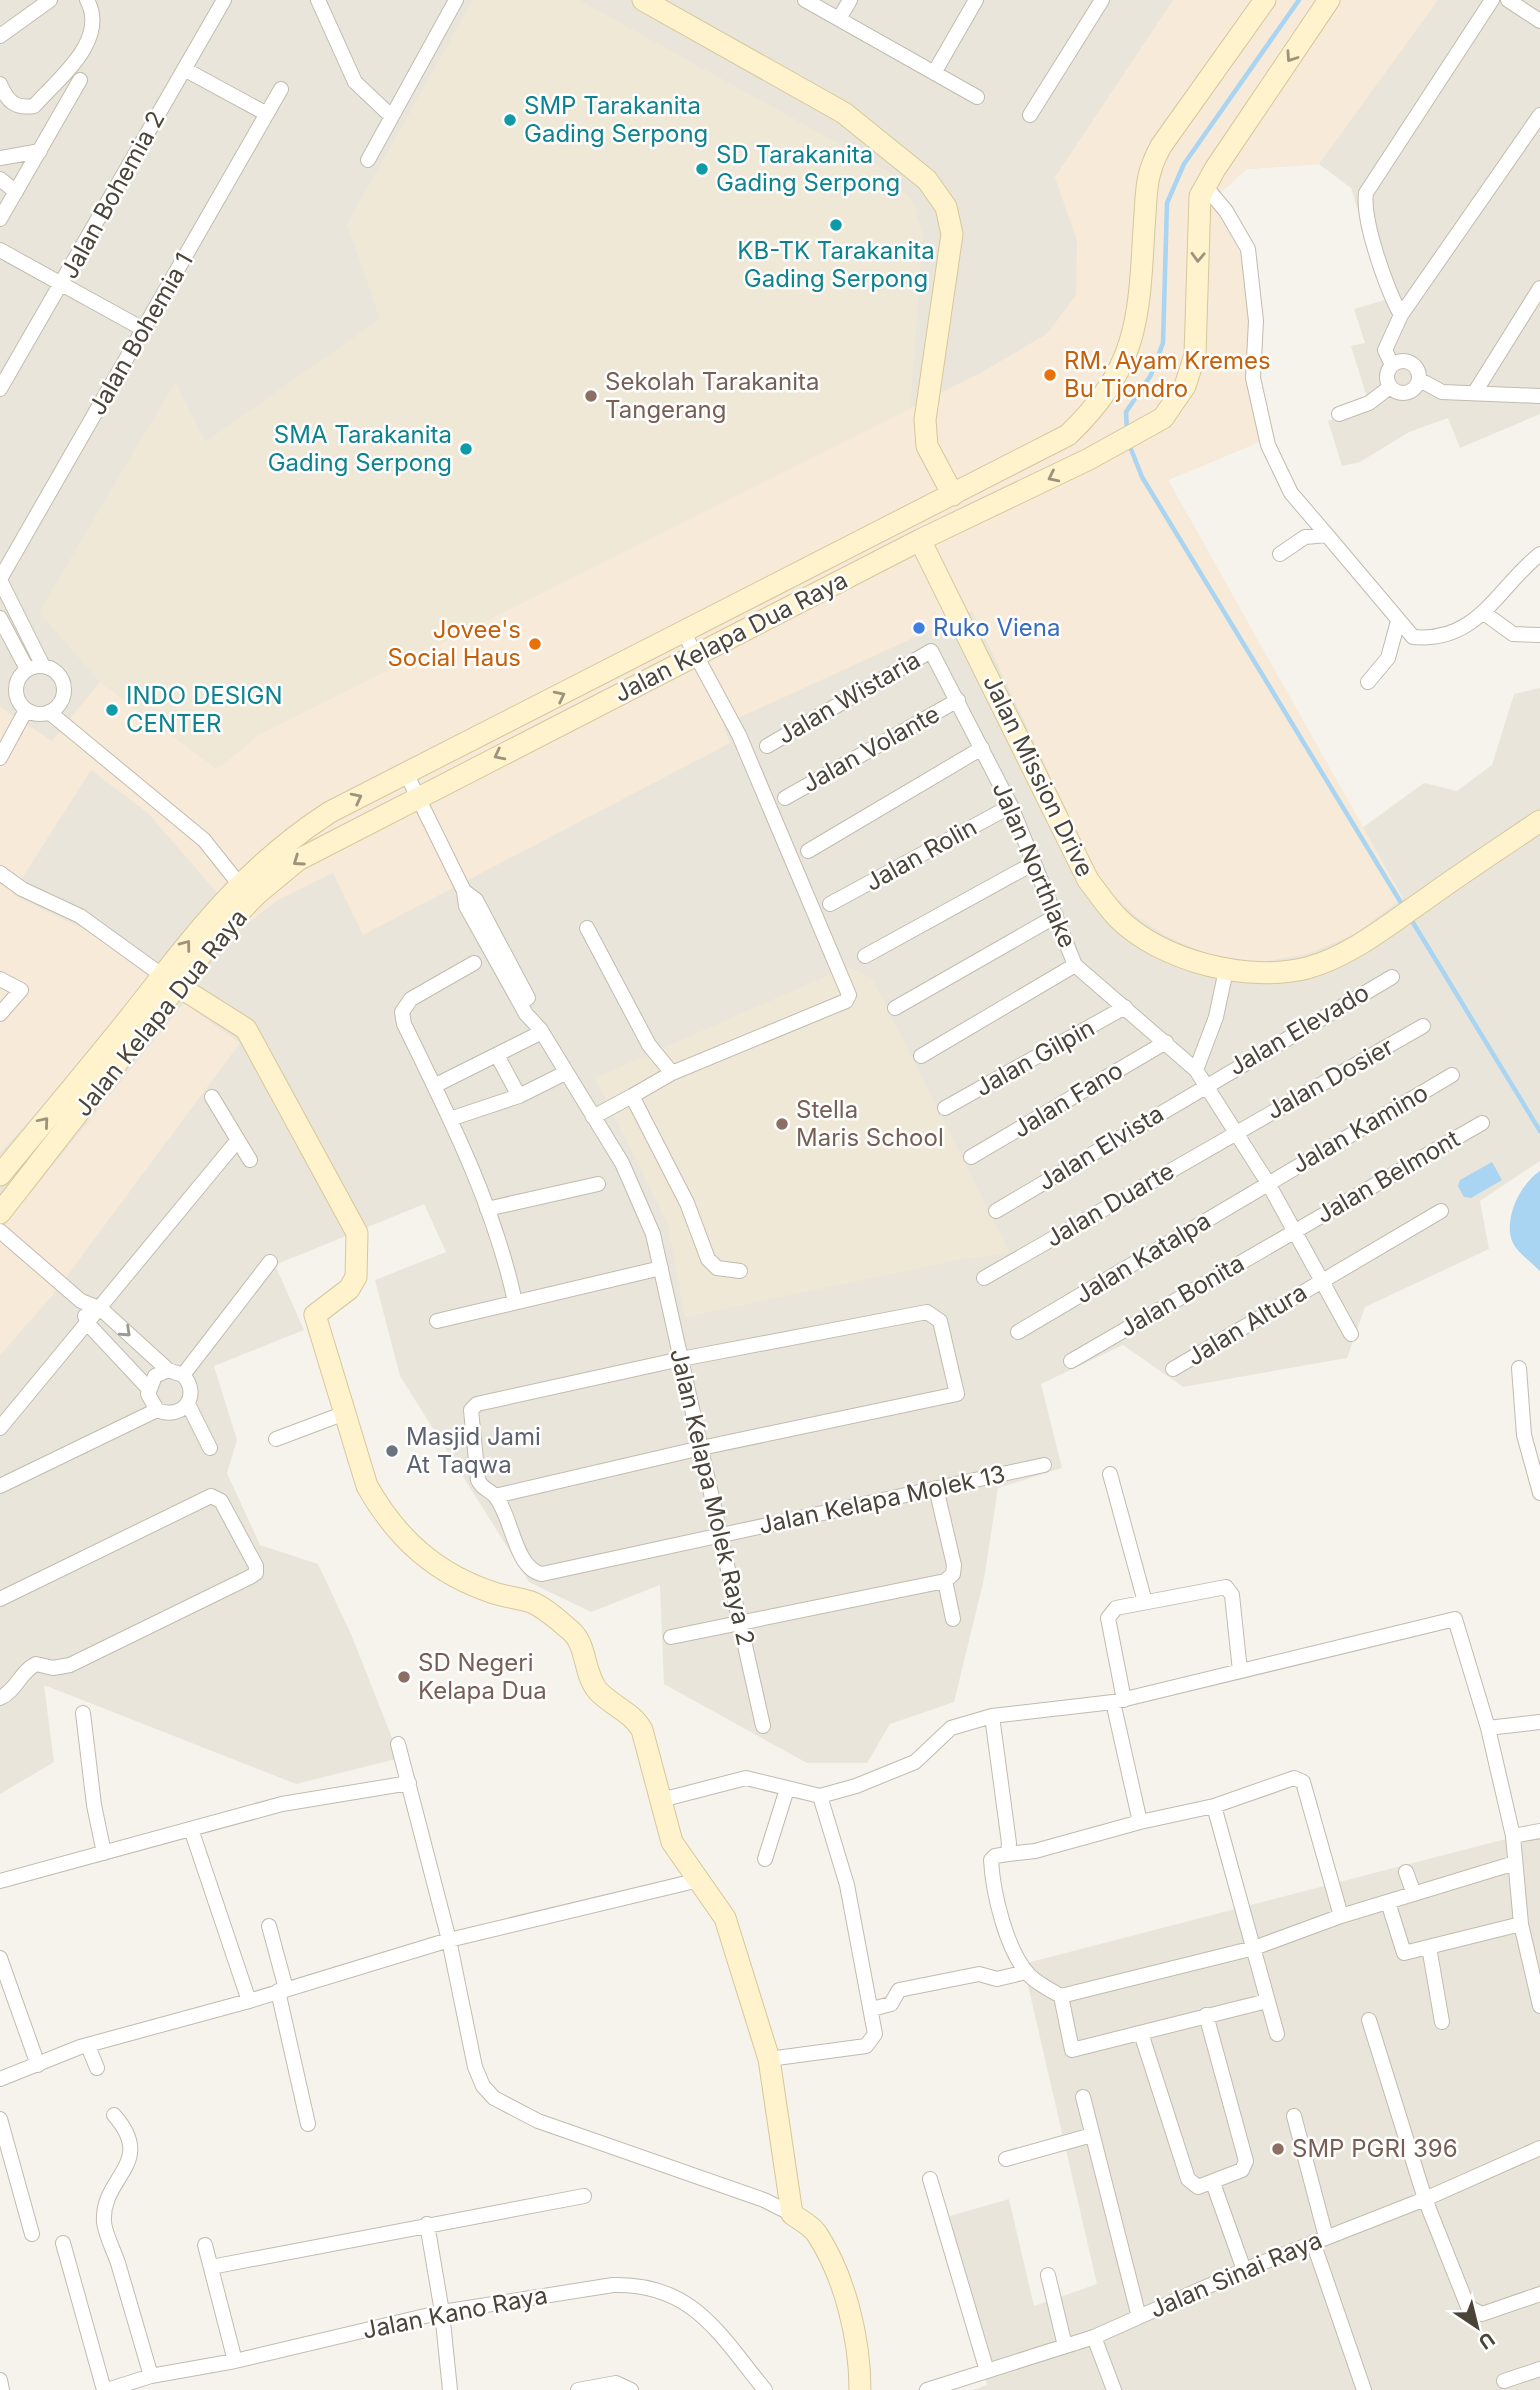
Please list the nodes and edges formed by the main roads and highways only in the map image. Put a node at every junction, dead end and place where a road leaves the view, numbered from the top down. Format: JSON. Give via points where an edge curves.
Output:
{"nodes":[{"id":1,"x":643,"y":0,"type":"edge"},
{"id":2,"x":1265,"y":0,"type":"edge"},
{"id":3,"x":1329,"y":0,"type":"edge"},
{"id":4,"x":1068,"y":435,"type":"junction"},
{"id":5,"x":1085,"y":461,"type":"junction"},
{"id":6,"x":953,"y":495,"type":"junction"},
{"id":7,"x":920,"y":540,"type":"junction"},
{"id":8,"x":1540,"y":821,"type":"edge"},
{"id":9,"x":170,"y":981,"type":"junction"},
{"id":10,"x":0,"y":1175,"type":"edge"},
{"id":11,"x":0,"y":1213,"type":"edge"},
{"id":12,"x":858,"y":2389,"type":"edge"}],
"edges":[{"from":1,"to":6,"type":"main road","via":[[844,113],[928,180],[946,207],[952,234],[925,420],[927,446]]},
{"from":2,"to":4,"type":"main road","name":"Jalan Kelapa Dua Raya","via":[[1148,169],[1140,304],[1133,342],[1093,411]]},
{"from":3,"to":5,"type":"main road","name":"Jalan Kelapa Dua Raya","one_way":true,"via":[[1200,196],[1195,355],[1185,386],[1163,418]]},
{"from":4,"to":5,"type":"main road"},
{"from":4,"to":6,"type":"main road","name":"Jalan Kelapa Dua Raya"},
{"from":5,"to":7,"type":"main road","name":"Jalan Kelapa Dua Raya","one_way":true},
{"from":9,"to":6,"type":"main road","name":"Jalan Kelapa Dua Raya","one_way":true,"via":[[202,924],[239,884],[297,833],[330,812]]},
{"from":7,"to":8,"type":"main road","name":"Jalan Mission Drive","via":[[1088,880],[1119,919],[1185,958],[1226,970],[1306,968],[1333,958]]},
{"from":7,"to":9,"type":"main road","name":"Jalan Kelapa Dua Raya","one_way":true,"via":[[298,860]]},
{"from":10,"to":9,"type":"main road","name":"Jalan Kelapa Dua Raya","one_way":true},
{"from":9,"to":11,"type":"main road","name":"Jalan Kelapa Dua Raya"},
{"from":9,"to":12,"type":"main road","via":[[246,1029],[357,1233],[356,1278],[315,1315],[367,1486],[380,1508],[411,1547],[488,1591],[532,1602],[576,1636],[595,1687],[642,1730],[672,1842],[724,1918],[769,2059],[792,2214],[816,2234],[839,2281],[856,2343]]}]}
